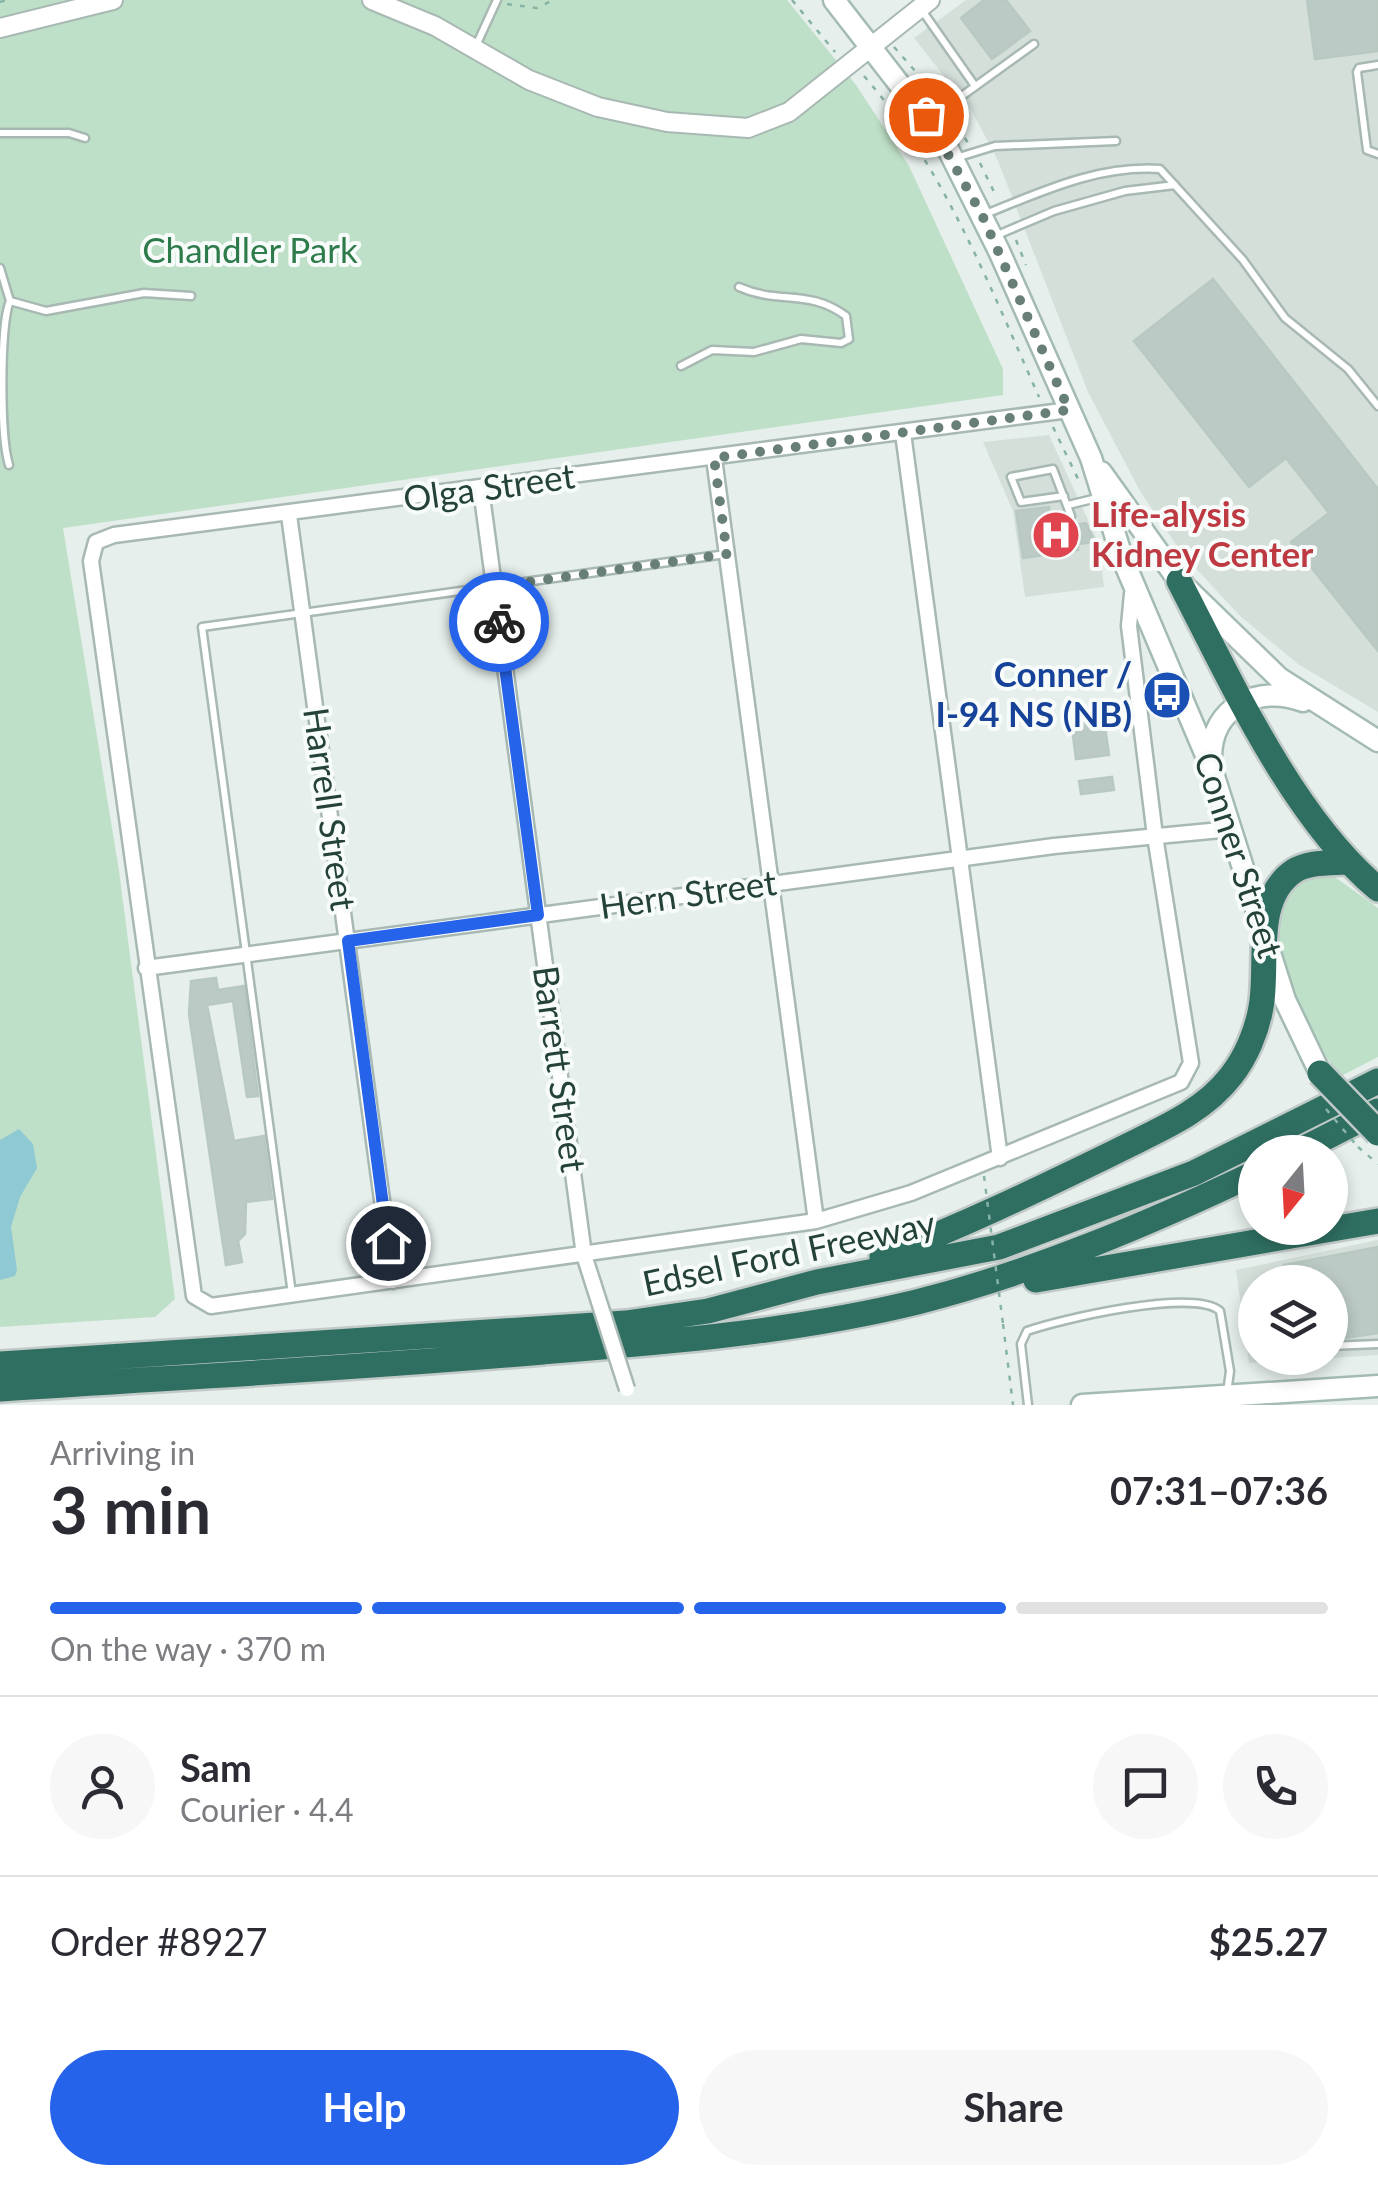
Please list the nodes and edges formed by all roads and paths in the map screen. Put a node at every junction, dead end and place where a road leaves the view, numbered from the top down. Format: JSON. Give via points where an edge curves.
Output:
{"nodes":[{"id":1,"x":7,"y":0,"type":"edge"},
{"id":2,"x":113,"y":0,"type":"edge"},
{"id":3,"x":372,"y":0,"type":"edge"},
{"id":4,"x":553,"y":0,"type":"edge"},
{"id":5,"x":792,"y":0,"type":"edge"},
{"id":6,"x":834,"y":0,"type":"edge"},
{"id":7,"x":497,"y":1,"type":"edge"},
{"id":8,"x":0,"y":2,"type":"edge"},
{"id":9,"x":925,"y":4,"type":"edge"},
{"id":10,"x":0,"y":28,"type":"edge"},
{"id":11,"x":878,"y":42,"type":"junction"},
{"id":12,"x":1034,"y":44,"type":"dead end"},
{"id":13,"x":475,"y":49,"type":"junction"},
{"id":14,"x":830,"y":50,"type":"dead end"},
{"id":15,"x":852,"y":62,"type":"junction"},
{"id":16,"x":1378,"y":65,"type":"edge"},
{"id":17,"x":976,"y":86,"type":"junction"},
{"id":18,"x":938,"y":113,"type":"junction"},
{"id":19,"x":0,"y":133,"type":"edge"},
{"id":20,"x":85,"y":138,"type":"dead end"},
{"id":21,"x":1116,"y":142,"type":"dead end"},
{"id":22,"x":1378,"y":154,"type":"edge"},
{"id":23,"x":964,"y":155,"type":"junction"},
{"id":24,"x":1175,"y":185,"type":"junction"},
{"id":25,"x":992,"y":211,"type":"junction"},
{"id":26,"x":1002,"y":233,"type":"junction"},
{"id":27,"x":1026,"y":265,"type":"dead end"},
{"id":28,"x":0,"y":268,"type":"edge"},
{"id":29,"x":739,"y":287,"type":"dead end"},
{"id":30,"x":191,"y":296,"type":"dead end"},
{"id":31,"x":10,"y":301,"type":"junction"},
{"id":32,"x":681,"y":366,"type":"dead end"},
{"id":33,"x":1378,"y":406,"type":"edge"},
{"id":34,"x":1069,"y":410,"type":"junction"},
{"id":35,"x":1046,"y":413,"type":"junction"},
{"id":36,"x":903,"y":432,"type":"junction"},
{"id":37,"x":714,"y":458,"type":"junction"},
{"id":38,"x":1092,"y":458,"type":"junction"},
{"id":39,"x":9,"y":465,"type":"dead end"},
{"id":40,"x":481,"y":489,"type":"junction"},
{"id":41,"x":1095,"y":498,"type":"junction"},
{"id":42,"x":1066,"y":500,"type":"junction"},
{"id":43,"x":290,"y":515,"type":"junction"},
{"id":44,"x":1071,"y":516,"type":"dead end"},
{"id":45,"x":727,"y":554,"type":"junction"},
{"id":46,"x":1122,"y":557,"type":"junction"},
{"id":47,"x":1179,"y":581,"type":"junction"},
{"id":48,"x":494,"y":587,"type":"junction"},
{"id":49,"x":303,"y":612,"type":"junction"},
{"id":50,"x":1242,"y":700,"type":"junction"},
{"id":51,"x":1341,"y":719,"type":"junction"},
{"id":52,"x":1378,"y":742,"type":"edge"},
{"id":53,"x":1211,"y":767,"type":"junction"},
{"id":54,"x":1231,"y":830,"type":"junction"},
{"id":55,"x":1155,"y":836,"type":"junction"},
{"id":56,"x":960,"y":859,"type":"junction"},
{"id":57,"x":1345,"y":862,"type":"junction"},
{"id":58,"x":772,"y":884,"type":"junction"},
{"id":59,"x":1378,"y":889,"type":"edge"},
{"id":60,"x":538,"y":915,"type":"junction"},
{"id":61,"x":1265,"y":936,"type":"junction"},
{"id":62,"x":348,"y":941,"type":"junction"},
{"id":63,"x":248,"y":954,"type":"junction"},
{"id":64,"x":146,"y":968,"type":"junction"},
{"id":65,"x":1320,"y":1073,"type":"joint"},
{"id":66,"x":1378,"y":1081,"type":"edge"},
{"id":67,"x":1378,"y":1111,"type":"edge"},
{"id":68,"x":1331,"y":1135,"type":"edge"},
{"id":69,"x":1372,"y":1140,"type":"edge"},
{"id":70,"x":1000,"y":1158,"type":"junction"},
{"id":71,"x":1378,"y":1164,"type":"edge"},
{"id":72,"x":984,"y":1176,"type":"dead end"},
{"id":73,"x":1238,"y":1180,"type":"edge"},
{"id":74,"x":816,"y":1221,"type":"junction"},
{"id":75,"x":1378,"y":1221,"type":"edge"},
{"id":76,"x":584,"y":1254,"type":"junction"},
{"id":77,"x":393,"y":1281,"type":"junction"},
{"id":78,"x":817,"y":1282,"type":"junction"},
{"id":79,"x":292,"y":1295,"type":"junction"},
{"id":80,"x":918,"y":1302,"type":"junction"},
{"id":81,"x":1378,"y":1344,"type":"edge"},
{"id":82,"x":1348,"y":1345,"type":"edge"},
{"id":83,"x":0,"y":1364,"type":"edge"},
{"id":84,"x":1378,"y":1386,"type":"edge"},
{"id":85,"x":0,"y":1388,"type":"edge"},
{"id":86,"x":1263,"y":1400,"type":"edge"},
{"id":87,"x":1227,"y":1401,"type":"edge"},
{"id":88,"x":632,"y":1405,"type":"edge"},
{"id":89,"x":1013,"y":1405,"type":"edge"},
{"id":90,"x":1028,"y":1405,"type":"edge"},
{"id":91,"x":1082,"y":1405,"type":"edge"}],
"edges":[{"from":1,"to":8,"type":"path"},
{"from":2,"to":10,"type":"street"},
{"from":3,"to":13,"type":"street"},
{"from":4,"to":7,"type":"path","via":[[537,8]]},
{"from":5,"to":14,"type":"path"},
{"from":6,"to":11,"type":"main road","name":"Conner Street"},
{"from":7,"to":13,"type":"lane"},
{"from":9,"to":11,"type":"street"},
{"from":9,"to":17,"type":"lane"},
{"from":11,"to":15,"type":"street"},
{"from":11,"to":18,"type":"main road","name":"Conner Street"},
{"from":11,"to":18,"type":"path"},
{"from":12,"to":17,"type":"lane"},
{"from":13,"to":15,"type":"street","via":[[529,80],[598,106],[748,128],[771,122]]},
{"from":15,"to":35,"type":"path","via":[[940,187]]},
{"from":16,"to":22,"type":"lane","via":[[1357,72],[1367,150]]},
{"from":17,"to":18,"type":"lane"},
{"from":18,"to":23,"type":"main road","name":"Conner Street"},
{"from":18,"to":23,"type":"path"},
{"from":19,"to":20,"type":"lane"},
{"from":21,"to":23,"type":"lane"},
{"from":23,"to":25,"type":"main road","name":"Conner Street"},
{"from":23,"to":25,"type":"path"},
{"from":24,"to":25,"type":"lane","via":[[1160,169],[1125,166]]},
{"from":24,"to":26,"type":"lane","via":[[1125,191]]},
{"from":24,"to":33,"type":"lane","via":[[1285,318],[1348,370]]},
{"from":25,"to":26,"type":"main road","name":"Conner Street"},
{"from":26,"to":27,"type":"path"},
{"from":26,"to":34,"type":"main road","name":"Conner Street"},
{"from":28,"to":31,"type":"lane"},
{"from":29,"to":32,"type":"lane","via":[[761,297],[824,301],[846,316],[849,339],[801,339],[754,352],[712,350]]},
{"from":30,"to":31,"type":"lane","via":[[144,293],[46,311]]},
{"from":31,"to":39,"type":"lane","via":[[2,310],[0,335],[2,442]]},
{"from":34,"to":35,"type":"street","name":"Olga Street"},
{"from":34,"to":38,"type":"main road","name":"Conner Street"},
{"from":35,"to":36,"type":"street","name":"Olga Street"},
{"from":35,"to":41,"type":"path"},
{"from":36,"to":37,"type":"street","name":"Olga Street"},
{"from":36,"to":56,"type":"street"},
{"from":37,"to":40,"type":"street","name":"Olga Street"},
{"from":37,"to":45,"type":"street"},
{"from":38,"to":41,"type":"main road","name":"Conner Street"},
{"from":38,"to":47,"type":"main road"},
{"from":40,"to":43,"type":"street","name":"Olga Street"},
{"from":40,"to":48,"type":"street","name":"Barrett Street"},
{"from":41,"to":42,"type":"lane"},
{"from":41,"to":46,"type":"main road","name":"Conner Street"},
{"from":42,"to":42,"type":"lane","via":[[1053,469],[1011,477],[1021,502]]},
{"from":42,"to":44,"type":"lane"},
{"from":43,"to":49,"type":"street","name":"Harrell Street"},
{"from":43,"to":64,"type":"street","name":"Olga Street","via":[[103,538],[92,550]]},
{"from":45,"to":48,"type":"lane"},
{"from":45,"to":58,"type":"street"},
{"from":46,"to":53,"type":"main road","name":"Conner Street"},
{"from":46,"to":55,"type":"street","via":[[1134,604],[1130,626]]},
{"from":47,"to":50,"type":"highway"},
{"from":47,"to":51,"type":"main road","via":[[1280,678]]},
{"from":48,"to":49,"type":"lane"},
{"from":48,"to":60,"type":"street","name":"Barrett Street"},
{"from":49,"to":62,"type":"street","name":"Harrell Street"},
{"from":49,"to":63,"type":"lane","via":[[202,627]]},
{"from":50,"to":51,"type":"main road","via":[[1285,695]]},
{"from":50,"to":53,"type":"main road","via":[[1213,736]]},
{"from":50,"to":57,"type":"highway"},
{"from":51,"to":52,"type":"main road"},
{"from":53,"to":54,"type":"main road","name":"Conner Street"},
{"from":54,"to":55,"type":"street","name":"Hern Street"},
{"from":54,"to":61,"type":"main road","name":"Conner Street"},
{"from":55,"to":56,"type":"street","name":"Hern Street"},
{"from":55,"to":70,"type":"street","via":[[1189,1073]]},
{"from":56,"to":58,"type":"street","name":"Hern Street"},
{"from":56,"to":70,"type":"street"},
{"from":57,"to":59,"type":"highway"},
{"from":57,"to":61,"type":"highway","via":[[1304,866],[1281,882]]},
{"from":58,"to":60,"type":"street","name":"Hern Street"},
{"from":58,"to":74,"type":"street"},
{"from":60,"to":62,"type":"street","name":"Hern Street"},
{"from":60,"to":76,"type":"street","name":"Barrett Street"},
{"from":61,"to":65,"type":"main road","name":"Conner Street","via":[[1285,1000]]},
{"from":61,"to":78,"type":"highway","via":[[1252,1038],[1230,1078],[1198,1108],[956,1229]]},
{"from":62,"to":63,"type":"street","name":"Hern Street"},
{"from":62,"to":77,"type":"street","name":"Harrell Street"},
{"from":63,"to":64,"type":"street","name":"Hern Street"},
{"from":63,"to":79,"type":"lane"},
{"from":64,"to":79,"type":"street","via":[[199,1302]]},
{"from":65,"to":69,"type":"highway","bridge":true},
{"from":66,"to":78,"type":"highway","name":"Edsel Ford Freeway","via":[[1194,1174],[1050,1230],[999,1247]]},
{"from":67,"to":68,"type":"highway"},
{"from":69,"to":71,"type":"path"},
{"from":70,"to":74,"type":"street","via":[[911,1194]]},
{"from":72,"to":89,"type":"path","bridge":true},
{"from":73,"to":80,"type":"highway","name":"Edsel Ford Freeway","via":[[1057,1260]]},
{"from":74,"to":76,"type":"street"},
{"from":75,"to":80,"type":"highway"},
{"from":76,"to":77,"type":"street"},
{"from":76,"to":88,"type":"street","name":"Barrett Street","bridge":true},
{"from":77,"to":79,"type":"street"},
{"from":78,"to":83,"type":"highway","name":"Edsel Ford Freeway","via":[[708,1312],[626,1322]]},
{"from":80,"to":85,"type":"highway","name":"Edsel Ford Freeway","via":[[705,1339]]},
{"from":81,"to":82,"type":"lane"},
{"from":84,"to":86,"type":"main road"},
{"from":86,"to":87,"type":"main road"},
{"from":87,"to":90,"type":"lane","via":[[1230,1371],[1220,1311],[1206,1303],[1122,1308],[1027,1330],[1021,1344]]},
{"from":87,"to":91,"type":"main road"}]}
